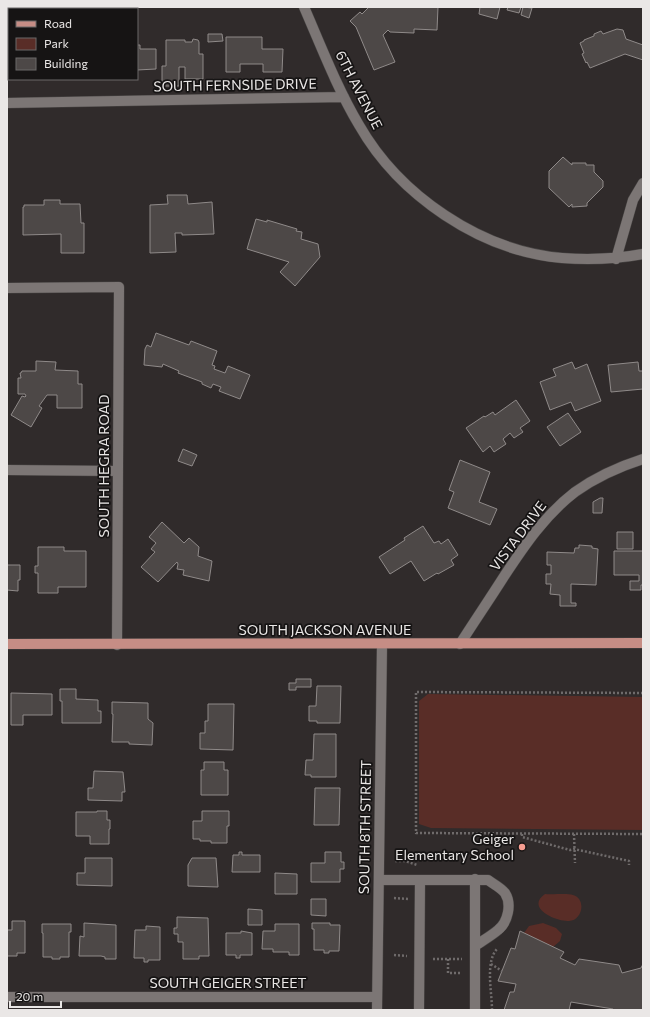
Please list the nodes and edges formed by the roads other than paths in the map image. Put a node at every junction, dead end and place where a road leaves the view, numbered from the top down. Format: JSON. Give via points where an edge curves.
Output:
{"nodes":[{"id":1,"x":304,"y":7,"type":"edge"},
{"id":2,"x":344,"y":97,"type":"junction"},
{"id":3,"x":7,"y":103,"type":"edge"},
{"id":4,"x":643,"y":183,"type":"edge"},
{"id":5,"x":643,"y":254,"type":"edge"},
{"id":6,"x":616,"y":259,"type":"junction"},
{"id":7,"x":7,"y":288,"type":"edge"},
{"id":8,"x":643,"y":459,"type":"edge"},
{"id":9,"x":7,"y":470,"type":"edge"},
{"id":10,"x":118,"y":470,"type":"junction"},
{"id":11,"x":643,"y":643,"type":"edge"},
{"id":12,"x":7,"y":644,"type":"edge"},
{"id":13,"x":382,"y":644,"type":"junction"},
{"id":14,"x":460,"y":644,"type":"junction"},
{"id":15,"x":117,"y":645,"type":"junction"},
{"id":16,"x":475,"y":879,"type":"junction"},
{"id":17,"x":379,"y":880,"type":"junction"},
{"id":18,"x":420,"y":880,"type":"junction"},
{"id":19,"x":475,"y":946,"type":"junction"},
{"id":20,"x":7,"y":997,"type":"edge"},
{"id":21,"x":377,"y":997,"type":"junction"},
{"id":22,"x":377,"y":1010,"type":"edge"},
{"id":23,"x":419,"y":1010,"type":"edge"},
{"id":24,"x":475,"y":1010,"type":"edge"}],
"edges":[{"from":1,"to":2,"type":"street","name":"6TH AVENUE"},
{"from":2,"to":3,"type":"street","name":"SOUTH FERNSIDE DRIVE"},
{"from":2,"to":6,"type":"street","name":"6TH AVENUE","via":[[358,125],[399,178],[450,219],[481,235],[533,253],[561,258]]},
{"from":4,"to":6,"type":"street","via":[[633,200]]},
{"from":5,"to":6,"type":"street","name":"6TH AVENUE"},
{"from":7,"to":10,"type":"street","name":"SOUTH HEGRA ROAD","via":[[119,287]]},
{"from":8,"to":14,"type":"street","name":"VISTA DRIVE","via":[[617,467],[597,478],[575,492],[547,517],[522,549]]},
{"from":9,"to":10,"type":"street"},
{"from":10,"to":15,"type":"street","name":"SOUTH HEGRA ROAD"},
{"from":11,"to":14,"type":"main road","name":"SOUTH JACKSON AVENUE"},
{"from":12,"to":15,"type":"main road","name":"SOUTH JACKSON AVENUE"},
{"from":13,"to":14,"type":"main road","name":"SOUTH JACKSON AVENUE"},
{"from":13,"to":15,"type":"main road","name":"SOUTH JACKSON AVENUE"},
{"from":13,"to":17,"type":"street","name":"SOUTH 8TH STREET"},
{"from":16,"to":18,"type":"street"},
{"from":16,"to":19,"type":"street"},
{"from":16,"to":19,"type":"street","via":[[488,880],[498,886],[505,894],[509,905],[506,920],[499,929]]},
{"from":17,"to":18,"type":"street"},
{"from":17,"to":21,"type":"street","name":"SOUTH 8TH STREET"},
{"from":18,"to":23,"type":"street"},
{"from":19,"to":24,"type":"street"},
{"from":20,"to":21,"type":"street","name":"SOUTH GEIGER STREET"},
{"from":21,"to":22,"type":"street","name":"SOUTH 8TH STREET"}]}
